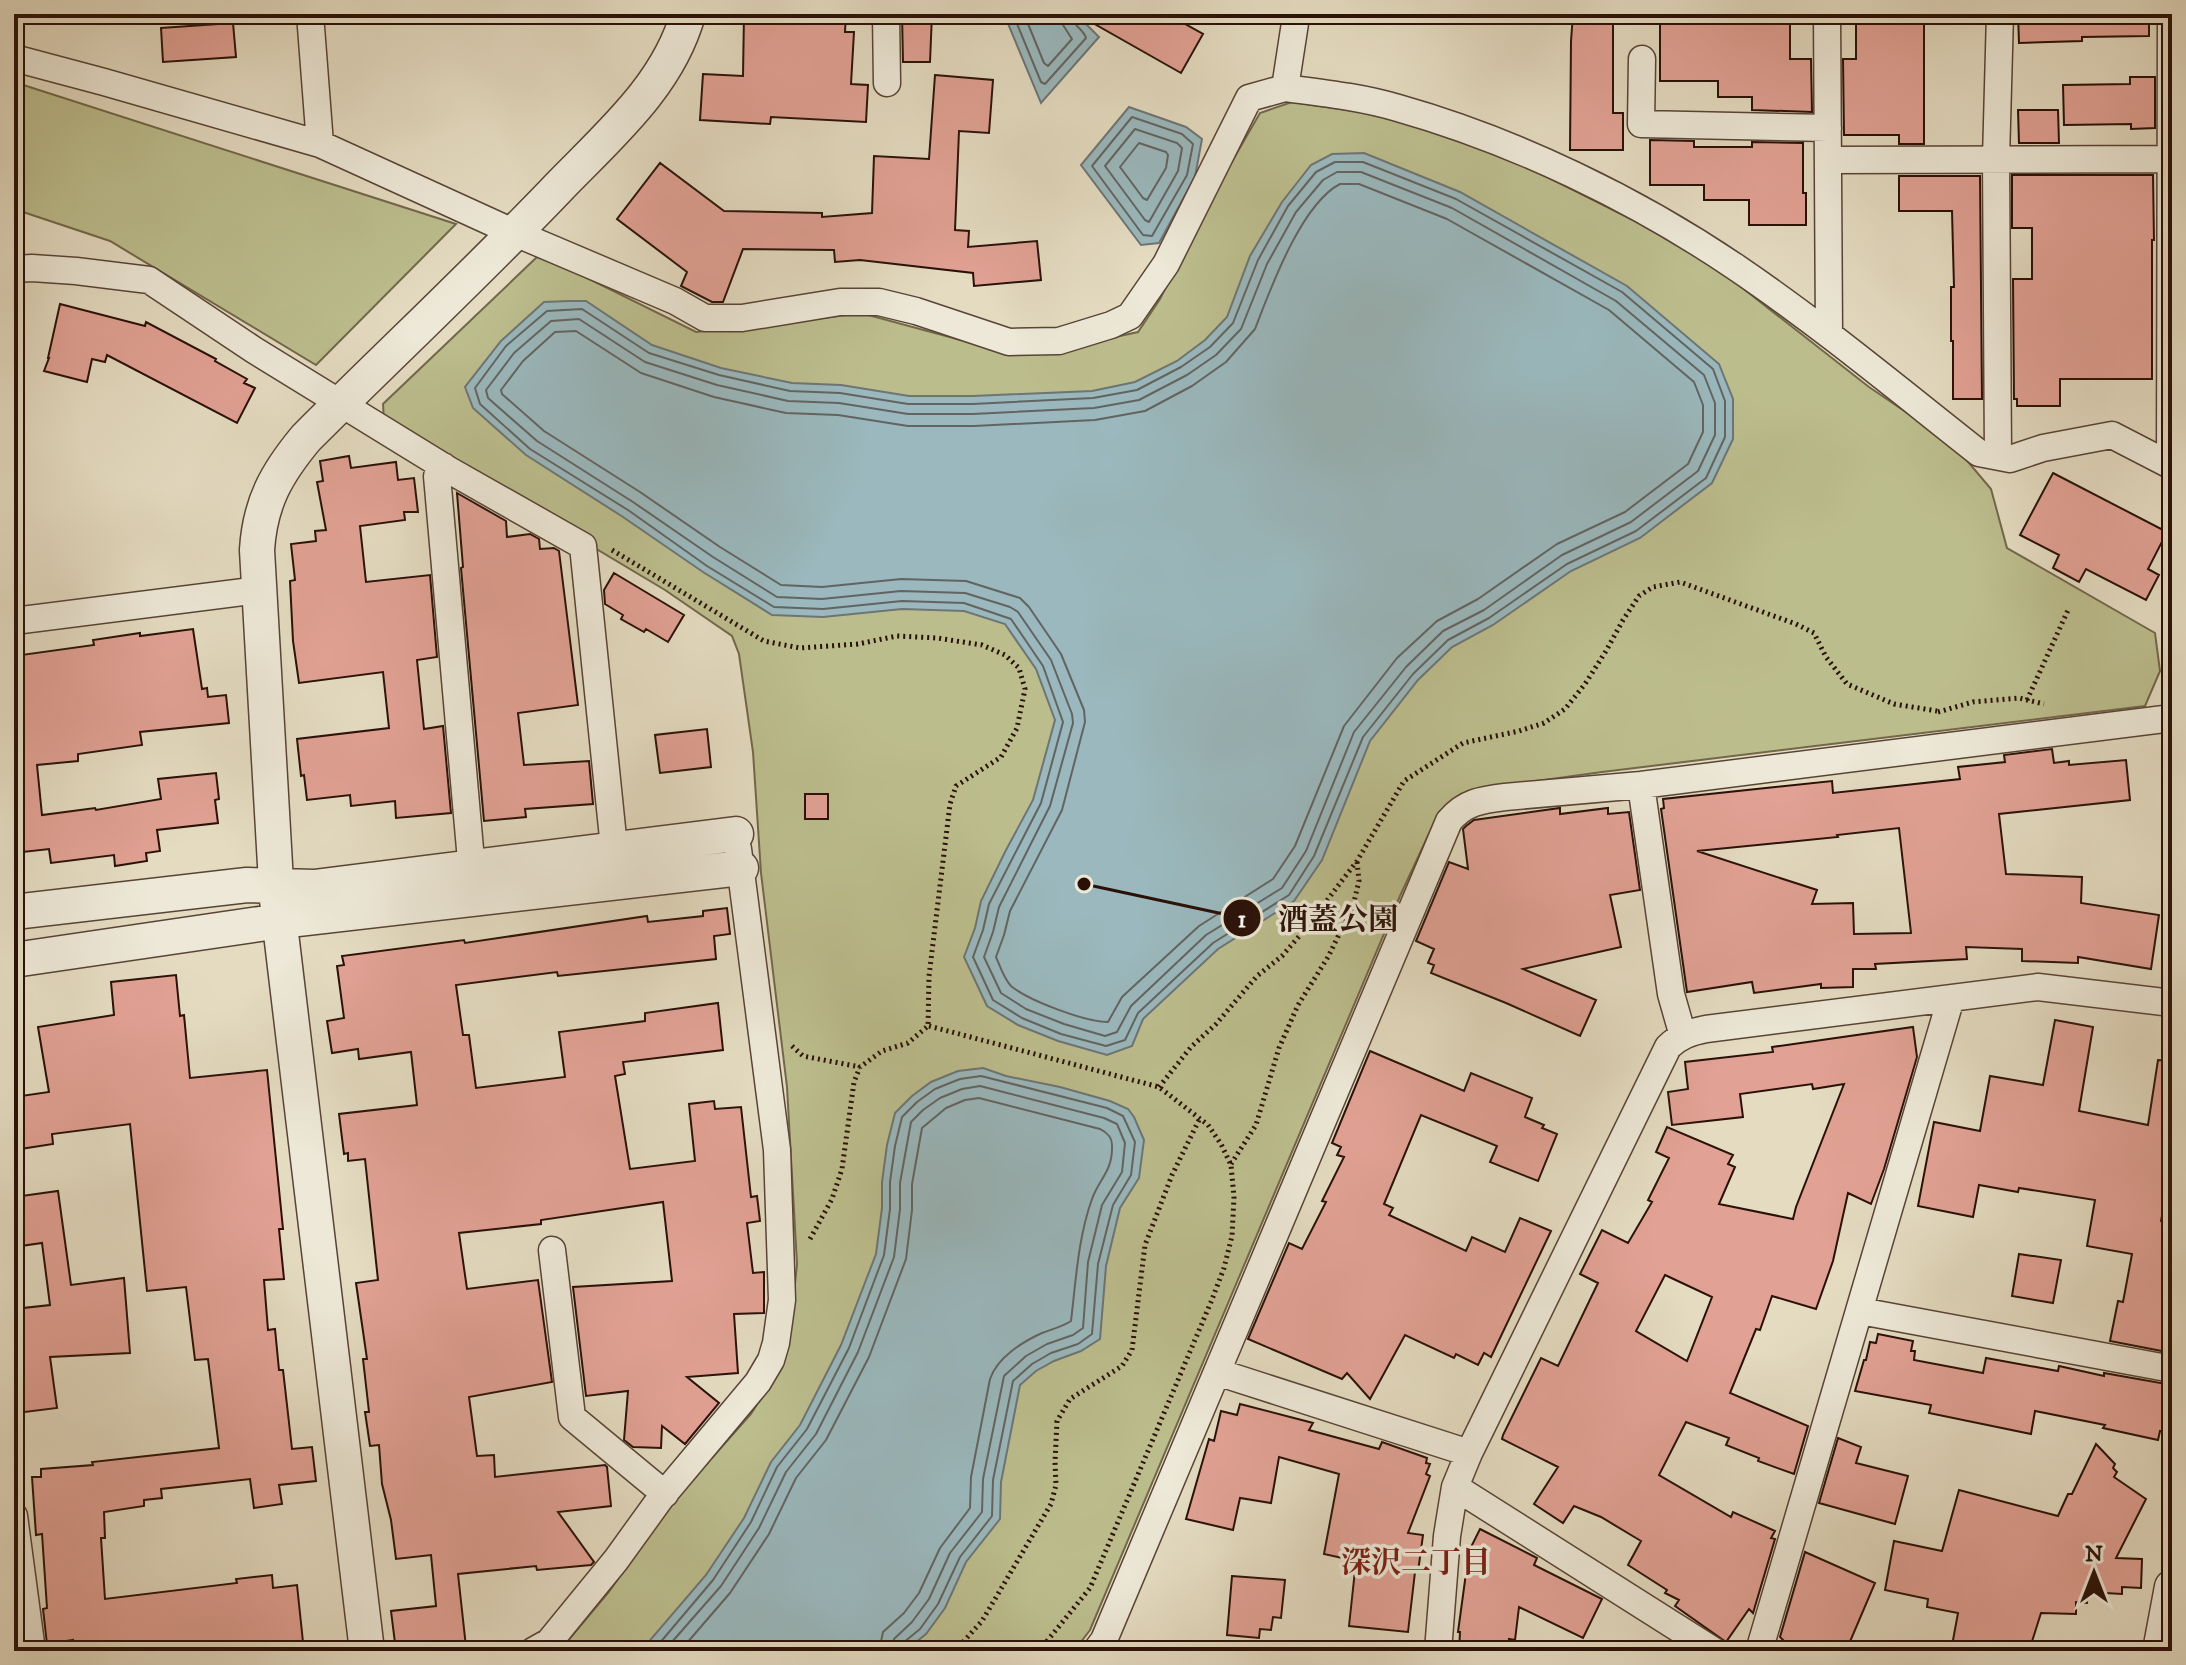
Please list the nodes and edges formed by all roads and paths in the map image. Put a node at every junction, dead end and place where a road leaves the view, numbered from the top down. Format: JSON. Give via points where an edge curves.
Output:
{"nodes":[{"id":1,"x":310,"y":14,"type":"edge"},
{"id":2,"x":688,"y":14,"type":"edge"},
{"id":3,"x":886,"y":14,"type":"edge"},
{"id":4,"x":1294,"y":14,"type":"edge"},
{"id":5,"x":1827,"y":14,"type":"edge"},
{"id":6,"x":2000,"y":14,"type":"edge"},
{"id":7,"x":2171,"y":14,"type":"edge"},
{"id":8,"x":14,"y":58,"type":"edge"},
{"id":9,"x":1642,"y":59,"type":"dead end"},
{"id":10,"x":887,"y":83,"type":"dead end"},
{"id":11,"x":1285,"y":88,"type":"junction"},
{"id":12,"x":1828,"y":128,"type":"junction"},
{"id":13,"x":320,"y":144,"type":"junction"},
{"id":14,"x":1996,"y":159,"type":"junction"},
{"id":15,"x":2171,"y":159,"type":"edge"},
{"id":16,"x":1828,"y":160,"type":"junction"},
{"id":17,"x":515,"y":233,"type":"junction"},
{"id":18,"x":14,"y":269,"type":"edge"},
{"id":19,"x":1829,"y":334,"type":"junction"},
{"id":20,"x":341,"y":403,"type":"junction"},
{"id":21,"x":1998,"y":456,"type":"junction"},
{"id":22,"x":2171,"y":465,"type":"edge"},
{"id":23,"x":443,"y":466,"type":"junction"},
{"id":24,"x":607,"y":547,"type":"dead end"},
{"id":25,"x":259,"y":590,"type":"junction"},
{"id":26,"x":2069,"y":608,"type":"dead end"},
{"id":27,"x":14,"y":621,"type":"edge"},
{"id":28,"x":2027,"y":700,"type":"dead end"},
{"id":29,"x":2172,"y":718,"type":"edge"},
{"id":30,"x":1641,"y":785,"type":"junction"},
{"id":31,"x":736,"y":834,"type":"joint"},
{"id":32,"x":614,"y":849,"type":"junction"},
{"id":33,"x":1357,"y":861,"type":"dead end"},
{"id":34,"x":741,"y":868,"type":"junction"},
{"id":35,"x":618,"y":882,"type":"junction"},
{"id":36,"x":473,"y":883,"type":"junction"},
{"id":37,"x":276,"y":886,"type":"junction"},
{"id":38,"x":14,"y":912,"type":"edge"},
{"id":39,"x":280,"y":921,"type":"junction"},
{"id":40,"x":14,"y":960,"type":"edge"},
{"id":41,"x":1951,"y":998,"type":"junction"},
{"id":42,"x":2172,"y":1003,"type":"edge"},
{"id":43,"x":759,"y":1016,"type":"junction"},
{"id":44,"x":928,"y":1026,"type":"junction"},
{"id":45,"x":1683,"y":1036,"type":"junction"},
{"id":46,"x":860,"y":1067,"type":"junction"},
{"id":47,"x":1200,"y":1118,"type":"junction"},
{"id":48,"x":1231,"y":1165,"type":"junction"},
{"id":49,"x":552,"y":1250,"type":"dead end"},
{"id":50,"x":781,"y":1253,"type":"junction"},
{"id":51,"x":1860,"y":1311,"type":"junction"},
{"id":52,"x":2172,"y":1369,"type":"edge"},
{"id":53,"x":1217,"y":1372,"type":"junction"},
{"id":54,"x":1469,"y":1453,"type":"junction"},
{"id":55,"x":1455,"y":1487,"type":"junction"},
{"id":56,"x":665,"y":1494,"type":"junction"},
{"id":57,"x":14,"y":1516,"type":"edge"},
{"id":58,"x":2172,"y":1587,"type":"edge"},
{"id":59,"x":32,"y":1651,"type":"edge"},
{"id":60,"x":367,"y":1651,"type":"edge"},
{"id":61,"x":533,"y":1651,"type":"edge"},
{"id":62,"x":955,"y":1651,"type":"edge"},
{"id":63,"x":1039,"y":1651,"type":"edge"},
{"id":64,"x":1096,"y":1651,"type":"edge"},
{"id":65,"x":1438,"y":1651,"type":"edge"},
{"id":66,"x":1714,"y":1651,"type":"edge"},
{"id":67,"x":1759,"y":1651,"type":"edge"},
{"id":68,"x":2160,"y":1651,"type":"edge"}],
"edges":[{"from":1,"to":13,"type":"street"},
{"from":2,"to":17,"type":"street","via":[[669,60],[642,101]]},
{"from":3,"to":10,"type":"street"},
{"from":4,"to":11,"type":"street"},
{"from":5,"to":12,"type":"street"},
{"from":6,"to":14,"type":"street"},
{"from":7,"to":15,"type":"street"},
{"from":8,"to":13,"type":"street"},
{"from":9,"to":12,"type":"street","via":[[1641,124]]},
{"from":11,"to":17,"type":"street","via":[[1249,98],[1166,264],[1130,316],[1059,341],[1009,342],[879,302],[705,318]]},
{"from":11,"to":19,"type":"street","via":[[1398,108],[1511,146],[1633,205],[1736,267]]},
{"from":12,"to":16,"type":"street"},
{"from":13,"to":17,"type":"street"},
{"from":14,"to":15,"type":"street"},
{"from":14,"to":16,"type":"street"},
{"from":14,"to":21,"type":"street"},
{"from":15,"to":22,"type":"street"},
{"from":16,"to":19,"type":"street"},
{"from":17,"to":20,"type":"street"},
{"from":18,"to":20,"type":"street","via":[[149,280]]},
{"from":19,"to":21,"type":"street","via":[[1979,453]]},
{"from":20,"to":23,"type":"street"},
{"from":20,"to":25,"type":"street","via":[[289,459],[268,495],[258,536]]},
{"from":21,"to":22,"type":"street","via":[[2010,459],[2112,435]]},
{"from":23,"to":32,"type":"street","via":[[583,546]]},
{"from":23,"to":36,"type":"street","via":[[437,476]]},
{"from":24,"to":44,"type":"path","via":[[764,641],[800,648],[897,636],[937,638],[982,645],[1019,668],[1025,689],[1017,728],[1001,757],[956,786],[950,804]]},
{"from":25,"to":27,"type":"street"},
{"from":25,"to":37,"type":"street"},
{"from":26,"to":28,"type":"path"},
{"from":29,"to":30,"type":"street"},
{"from":30,"to":45,"type":"street","via":[[1671,994]]},
{"from":30,"to":53,"type":"street","via":[[1483,800],[1449,821]]},
{"from":31,"to":32,"type":"street"},
{"from":31,"to":34,"type":"street"},
{"from":32,"to":35,"type":"street"},
{"from":32,"to":36,"type":"street"},
{"from":33,"to":48,"type":"path","via":[[1353,906],[1298,1005],[1256,1125]]},
{"from":34,"to":35,"type":"street"},
{"from":34,"to":43,"type":"street"},
{"from":35,"to":36,"type":"street"},
{"from":36,"to":37,"type":"street"},
{"from":36,"to":39,"type":"street"},
{"from":37,"to":38,"type":"street"},
{"from":37,"to":39,"type":"street"},
{"from":39,"to":40,"type":"street"},
{"from":39,"to":60,"type":"street"},
{"from":41,"to":42,"type":"street","via":[[2038,987]]},
{"from":41,"to":45,"type":"street"},
{"from":41,"to":51,"type":"street"},
{"from":43,"to":46,"type":"path","via":[[803,1056]]},
{"from":43,"to":50,"type":"street","via":[[777,1150]]},
{"from":44,"to":46,"type":"path","via":[[908,1043],[882,1051]]},
{"from":44,"to":47,"type":"path","via":[[1159,1087]]},
{"from":45,"to":54,"type":"street","via":[[1668,1047]]},
{"from":46,"to":50,"type":"path","via":[[832,1199],[808,1242]]},
{"from":47,"to":48,"type":"path"},
{"from":47,"to":62,"type":"path","via":[[1145,1245],[1132,1350],[1122,1366],[1070,1399],[1057,1421],[1051,1504],[982,1621]]},
{"from":48,"to":63,"type":"path","via":[[1232,1236],[1211,1302],[1090,1588]]},
{"from":49,"to":56,"type":"street","via":[[572,1417]]},
{"from":50,"to":56,"type":"street","via":[[782,1300],[771,1360]]},
{"from":51,"to":52,"type":"street"},
{"from":51,"to":67,"type":"street"},
{"from":53,"to":54,"type":"street"},
{"from":53,"to":64,"type":"street"},
{"from":54,"to":55,"type":"street"},
{"from":55,"to":65,"type":"street"},
{"from":55,"to":66,"type":"street"},
{"from":56,"to":61,"type":"street","via":[[549,1642]]},
{"from":57,"to":59,"type":"street"},
{"from":58,"to":68,"type":"street"}]}
